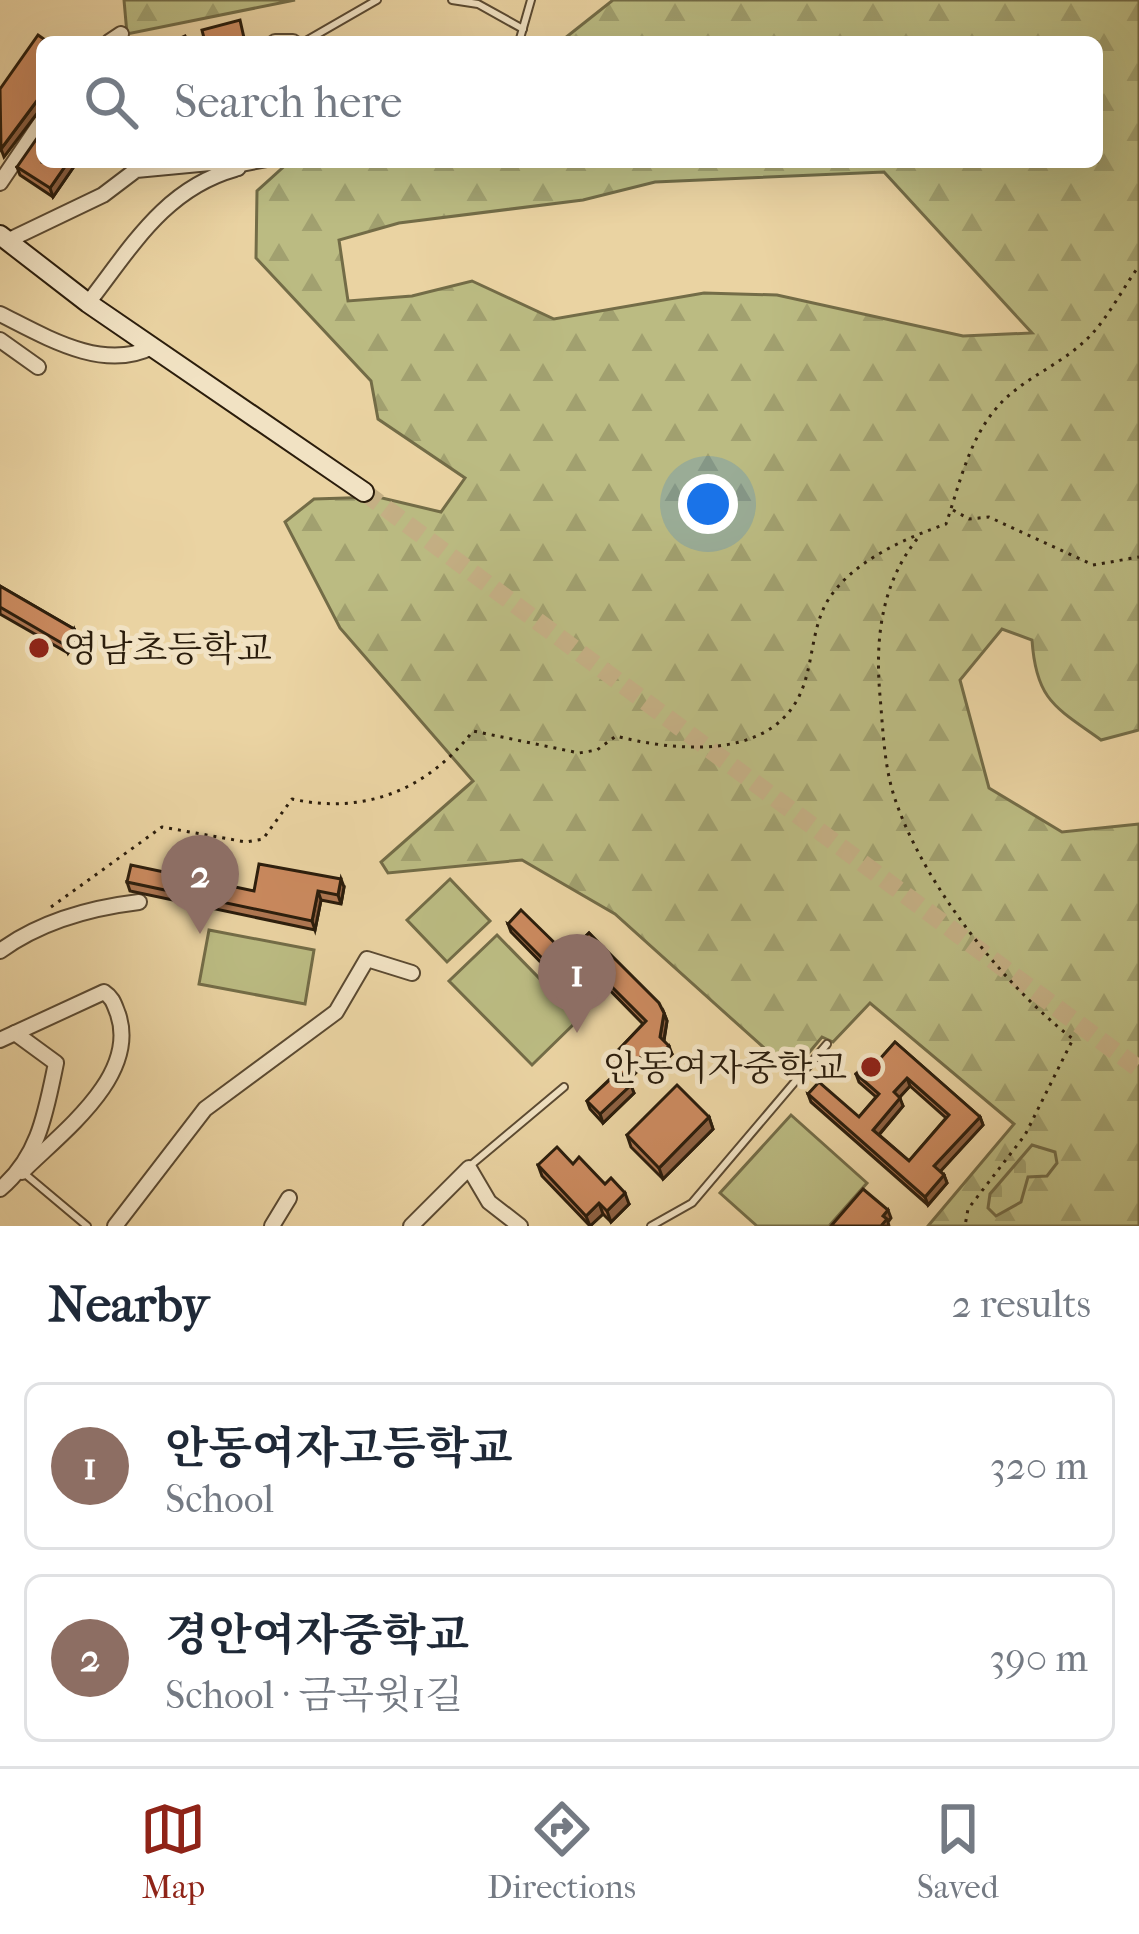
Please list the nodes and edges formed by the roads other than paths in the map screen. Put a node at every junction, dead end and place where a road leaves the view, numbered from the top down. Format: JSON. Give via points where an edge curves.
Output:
{"nodes":[{"id":1,"x":377,"y":0,"type":"edge"},
{"id":2,"x":452,"y":0,"type":"edge"},
{"id":3,"x":531,"y":0,"type":"edge"},
{"id":4,"x":523,"y":29,"type":"junction"},
{"id":5,"x":314,"y":36,"type":"edge"},
{"id":6,"x":521,"y":36,"type":"edge"},
{"id":7,"x":36,"y":130,"type":"edge"},
{"id":8,"x":157,"y":168,"type":"edge"},
{"id":9,"x":232,"y":168,"type":"edge"},
{"id":10,"x":0,"y":183,"type":"edge"},
{"id":11,"x":4,"y":238,"type":"edge"},
{"id":12,"x":88,"y":303,"type":"junction"},
{"id":13,"x":0,"y":314,"type":"edge"},
{"id":14,"x":0,"y":340,"type":"edge"},
{"id":15,"x":152,"y":347,"type":"junction"},
{"id":16,"x":38,"y":367,"type":"dead end"},
{"id":17,"x":364,"y":493,"type":"tunnel mouth"},
{"id":18,"x":139,"y":902,"type":"dead end"},
{"id":19,"x":0,"y":951,"type":"edge"},
{"id":20,"x":412,"y":973,"type":"dead end"},
{"id":21,"x":15,"y":1033,"type":"junction"},
{"id":22,"x":0,"y":1040,"type":"edge"},
{"id":23,"x":826,"y":1044,"type":"dead end"},
{"id":24,"x":564,"y":1087,"type":"dead end"},
{"id":25,"x":469,"y":1168,"type":"junction"},
{"id":26,"x":22,"y":1172,"type":"junction"},
{"id":27,"x":0,"y":1189,"type":"edge"},
{"id":28,"x":289,"y":1198,"type":"dead end"},
{"id":29,"x":87,"y":1226,"type":"edge"},
{"id":30,"x":115,"y":1226,"type":"edge"},
{"id":31,"x":272,"y":1226,"type":"edge"},
{"id":32,"x":411,"y":1226,"type":"edge"},
{"id":33,"x":520,"y":1226,"type":"edge"},
{"id":34,"x":651,"y":1226,"type":"edge"}],
"edges":[{"from":1,"to":5,"type":"lane"},
{"from":2,"to":4,"type":"lane","via":[[478,4]]},
{"from":3,"to":4,"type":"lane"},
{"from":4,"to":6,"type":"lane"},
{"from":7,"to":10,"type":"street"},
{"from":8,"to":11,"type":"street","via":[[136,170],[103,195]]},
{"from":9,"to":12,"type":"street","via":[[168,202]]},
{"from":11,"to":12,"type":"street"},
{"from":12,"to":15,"type":"street"},
{"from":13,"to":15,"type":"street","via":[[100,354],[128,359]]},
{"from":14,"to":16,"type":"street"},
{"from":15,"to":17,"type":"street"},
{"from":18,"to":19,"type":"street","via":[[57,921]]},
{"from":20,"to":30,"type":"street","via":[[367,958],[336,1012],[205,1109]]},
{"from":21,"to":22,"type":"street"},
{"from":21,"to":26,"type":"street","via":[[56,1064]]},
{"from":21,"to":26,"type":"street","via":[[104,992],[125,1041],[110,1079]]},
{"from":23,"to":34,"type":"lane","via":[[692,1203]]},
{"from":24,"to":25,"type":"lane"},
{"from":25,"to":32,"type":"street"},
{"from":25,"to":33,"type":"street","via":[[489,1202]]},
{"from":26,"to":27,"type":"street"},
{"from":26,"to":29,"type":"lane"},
{"from":28,"to":31,"type":"street"}]}
